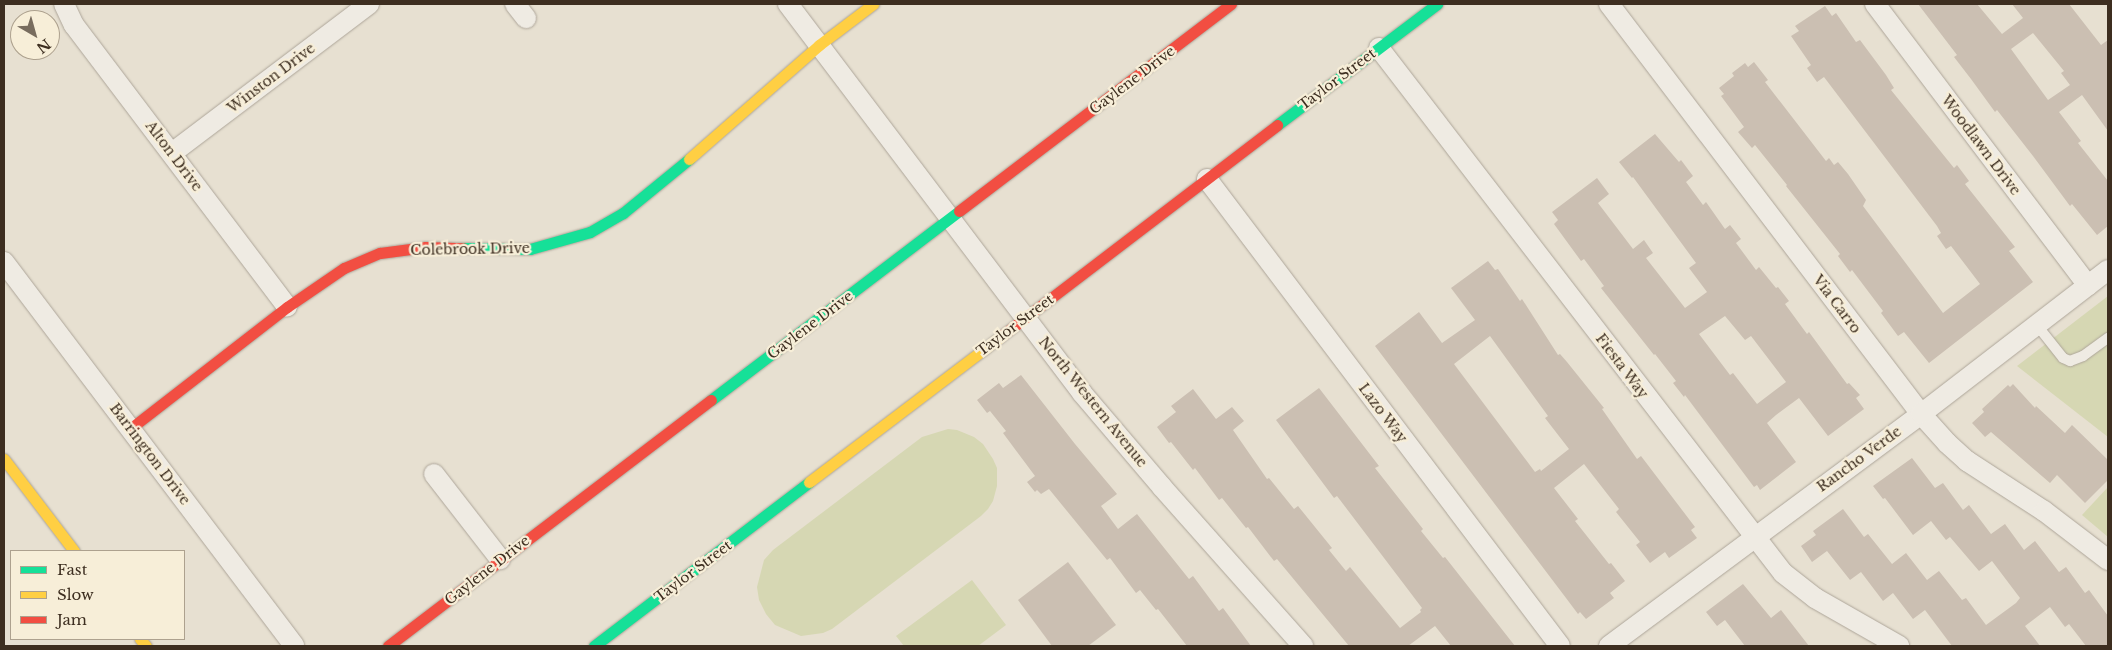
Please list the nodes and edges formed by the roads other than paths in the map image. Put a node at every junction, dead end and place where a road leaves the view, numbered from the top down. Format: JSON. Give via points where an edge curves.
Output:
{"nodes":[{"id":1,"x":64,"y":4,"type":"edge"},
{"id":2,"x":369,"y":4,"type":"edge"},
{"id":3,"x":788,"y":4,"type":"edge"},
{"id":4,"x":873,"y":4,"type":"edge"},
{"id":5,"x":1231,"y":4,"type":"edge"},
{"id":6,"x":1437,"y":4,"type":"edge"},
{"id":7,"x":1609,"y":4,"type":"edge"},
{"id":8,"x":1874,"y":4,"type":"edge"},
{"id":9,"x":820,"y":45,"type":"junction"},
{"id":10,"x":1379,"y":48,"type":"junction"},
{"id":11,"x":172,"y":153,"type":"junction"},
{"id":12,"x":1207,"y":179,"type":"junction"},
{"id":13,"x":950,"y":219,"type":"junction"},
{"id":14,"x":4,"y":262,"type":"edge"},
{"id":15,"x":2108,"y":270,"type":"edge"},
{"id":16,"x":2088,"y":286,"type":"junction"},
{"id":17,"x":287,"y":307,"type":"junction"},
{"id":18,"x":1025,"y":317,"type":"junction"},
{"id":19,"x":2036,"y":324,"type":"junction"},
{"id":20,"x":2108,"y":338,"type":"edge"},
{"id":21,"x":1921,"y":414,"type":"junction"},
{"id":22,"x":131,"y":428,"type":"junction"},
{"id":23,"x":4,"y":459,"type":"edge"},
{"id":24,"x":434,"y":474,"type":"dead end"},
{"id":25,"x":1753,"y":537,"type":"junction"},
{"id":26,"x":73,"y":550,"type":"edge"},
{"id":27,"x":500,"y":560,"type":"junction"},
{"id":28,"x":2108,"y":560,"type":"edge"},
{"id":29,"x":294,"y":646,"type":"edge"},
{"id":30,"x":388,"y":646,"type":"edge"},
{"id":31,"x":594,"y":646,"type":"edge"},
{"id":32,"x":1303,"y":646,"type":"edge"},
{"id":33,"x":1560,"y":646,"type":"edge"},
{"id":34,"x":1609,"y":646,"type":"edge"},
{"id":35,"x":1899,"y":646,"type":"edge"}],
"edges":[{"from":1,"to":11,"type":"street","name":"Alton Drive","via":[[74,25]]},
{"from":2,"to":11,"type":"street","name":"Winston Drive"},
{"from":3,"to":9,"type":"street","name":"North Western Avenue"},
{"from":4,"to":9,"type":"street","name":"Colebrook Drive"},
{"from":5,"to":13,"type":"street","name":"Gaylene Drive"},
{"from":6,"to":10,"type":"street","name":"Taylor Street"},
{"from":7,"to":21,"type":"street","name":"Via Carro"},
{"from":8,"to":16,"type":"street","name":"Woodlawn Drive"},
{"from":9,"to":13,"type":"street","name":"North Western Avenue"},
{"from":9,"to":17,"type":"street","name":"Colebrook Drive","via":[[664,181],[623,213],[590,232],[530,249],[426,248],[380,253],[328,276]]},
{"from":10,"to":12,"type":"street","name":"Taylor Street"},
{"from":10,"to":25,"type":"street","name":"Fiesta Way"},
{"from":11,"to":17,"type":"street","name":"Alton Drive"},
{"from":12,"to":18,"type":"street","name":"Taylor Street"},
{"from":12,"to":33,"type":"street","name":"Lazo Way"},
{"from":13,"to":18,"type":"street","name":"North Western Avenue"},
{"from":13,"to":27,"type":"street","name":"Gaylene Drive"},
{"from":14,"to":22,"type":"street","name":"Barrington Drive"},
{"from":15,"to":16,"type":"street","name":"Rancho Verde"},
{"from":16,"to":19,"type":"street","name":"Rancho Verde"},
{"from":17,"to":22,"type":"street","name":"Colebrook Drive"},
{"from":18,"to":31,"type":"street","name":"Taylor Street"},
{"from":18,"to":32,"type":"street","name":"North Western Avenue","via":[[1082,392],[1162,487]]},
{"from":19,"to":20,"type":"lane","via":[[2063,358],[2070,361]]},
{"from":19,"to":21,"type":"street","name":"Rancho Verde"},
{"from":21,"to":25,"type":"street","name":"Rancho Verde"},
{"from":21,"to":28,"type":"street","name":"Via Carro","via":[[1966,461],[2044,511]]},
{"from":22,"to":29,"type":"street","name":"Barrington Drive"},
{"from":23,"to":26,"type":"street"},
{"from":24,"to":27,"type":"street"},
{"from":25,"to":34,"type":"street","name":"Rancho Verde"},
{"from":25,"to":35,"type":"street","name":"Fiesta Way","via":[[1782,573],[1815,598]]},
{"from":27,"to":30,"type":"street","name":"Gaylene Drive"}]}
